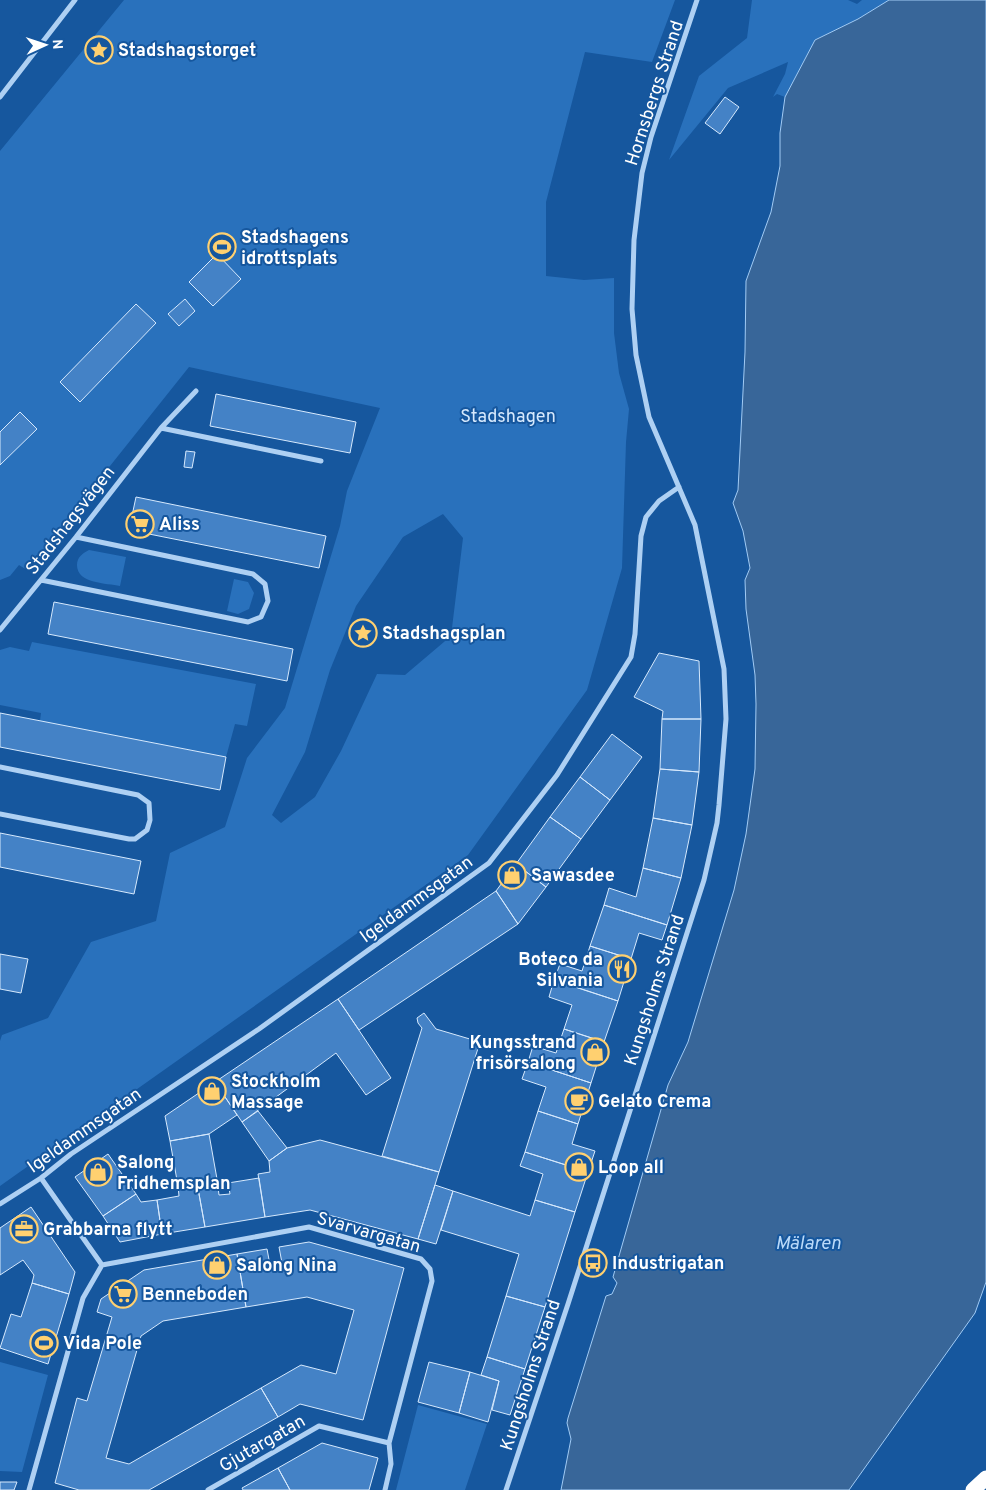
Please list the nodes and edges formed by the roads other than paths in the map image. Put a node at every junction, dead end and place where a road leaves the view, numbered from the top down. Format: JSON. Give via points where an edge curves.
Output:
{"nodes":[{"id":1,"x":75,"y":0,"type":"edge"},
{"id":2,"x":698,"y":0,"type":"edge"},
{"id":3,"x":0,"y":97,"type":"edge"},
{"id":4,"x":196,"y":391,"type":"dead end"},
{"id":5,"x":161,"y":428,"type":"junction"},
{"id":6,"x":321,"y":461,"type":"dead end"},
{"id":7,"x":679,"y":487,"type":"junction"},
{"id":8,"x":76,"y":537,"type":"junction"},
{"id":9,"x":41,"y":580,"type":"junction"},
{"id":10,"x":0,"y":630,"type":"edge"},
{"id":11,"x":0,"y":767,"type":"edge"},
{"id":12,"x":0,"y":814,"type":"edge"},
{"id":13,"x":41,"y":1178,"type":"junction"},
{"id":14,"x":0,"y":1204,"type":"edge"},
{"id":15,"x":102,"y":1265,"type":"junction"},
{"id":16,"x":389,"y":1443,"type":"junction"},
{"id":17,"x":986,"y":1478,"type":"edge"},
{"id":18,"x":29,"y":1490,"type":"edge"},
{"id":19,"x":208,"y":1490,"type":"edge"},
{"id":20,"x":385,"y":1490,"type":"edge"},
{"id":21,"x":506,"y":1490,"type":"edge"},
{"id":22,"x":972,"y":1490,"type":"edge"}],
"edges":[{"from":1,"to":3,"type":"street"},
{"from":2,"to":7,"type":"street","name":"Hornsbergs Strand","via":[[642,173],[632,270],[633,318],[641,387],[649,417]]},
{"from":4,"to":5,"type":"street","name":"Stadshagsvägen"},
{"from":5,"to":6,"type":"street"},
{"from":5,"to":8,"type":"street","name":"Stadshagsvägen"},
{"from":7,"to":13,"type":"street","name":"Igeldammsgatan","via":[[659,501],[646,517],[641,536],[631,657],[556,774],[489,864],[259,1029],[71,1154]]},
{"from":7,"to":21,"type":"street","name":"Kungsholms Strand","via":[[695,525],[724,669],[726,719],[717,823],[704,880]]},
{"from":8,"to":9,"type":"street","name":"Stadshagsvägen"},
{"from":8,"to":9,"type":"street","via":[[253,574],[265,584],[268,601],[261,616],[248,622]]},
{"from":9,"to":10,"type":"street","name":"Stadshagsvägen"},
{"from":11,"to":12,"type":"street","via":[[138,795],[148,803],[150,812],[147,830],[136,839]]},
{"from":13,"to":14,"type":"street","name":"Igeldammsgatan"},
{"from":13,"to":15,"type":"street"},
{"from":15,"to":16,"type":"street","name":"Svarvargatan","via":[[309,1227],[421,1259],[430,1269],[432,1281]]},
{"from":15,"to":18,"type":"street","via":[[83,1298]]},
{"from":16,"to":19,"type":"street","name":"Gjutargatan","via":[[319,1426]]},
{"from":16,"to":20,"type":"street","name":"Svarvargatan","via":[[392,1464]]},
{"from":17,"to":22,"type":"highway"}]}
